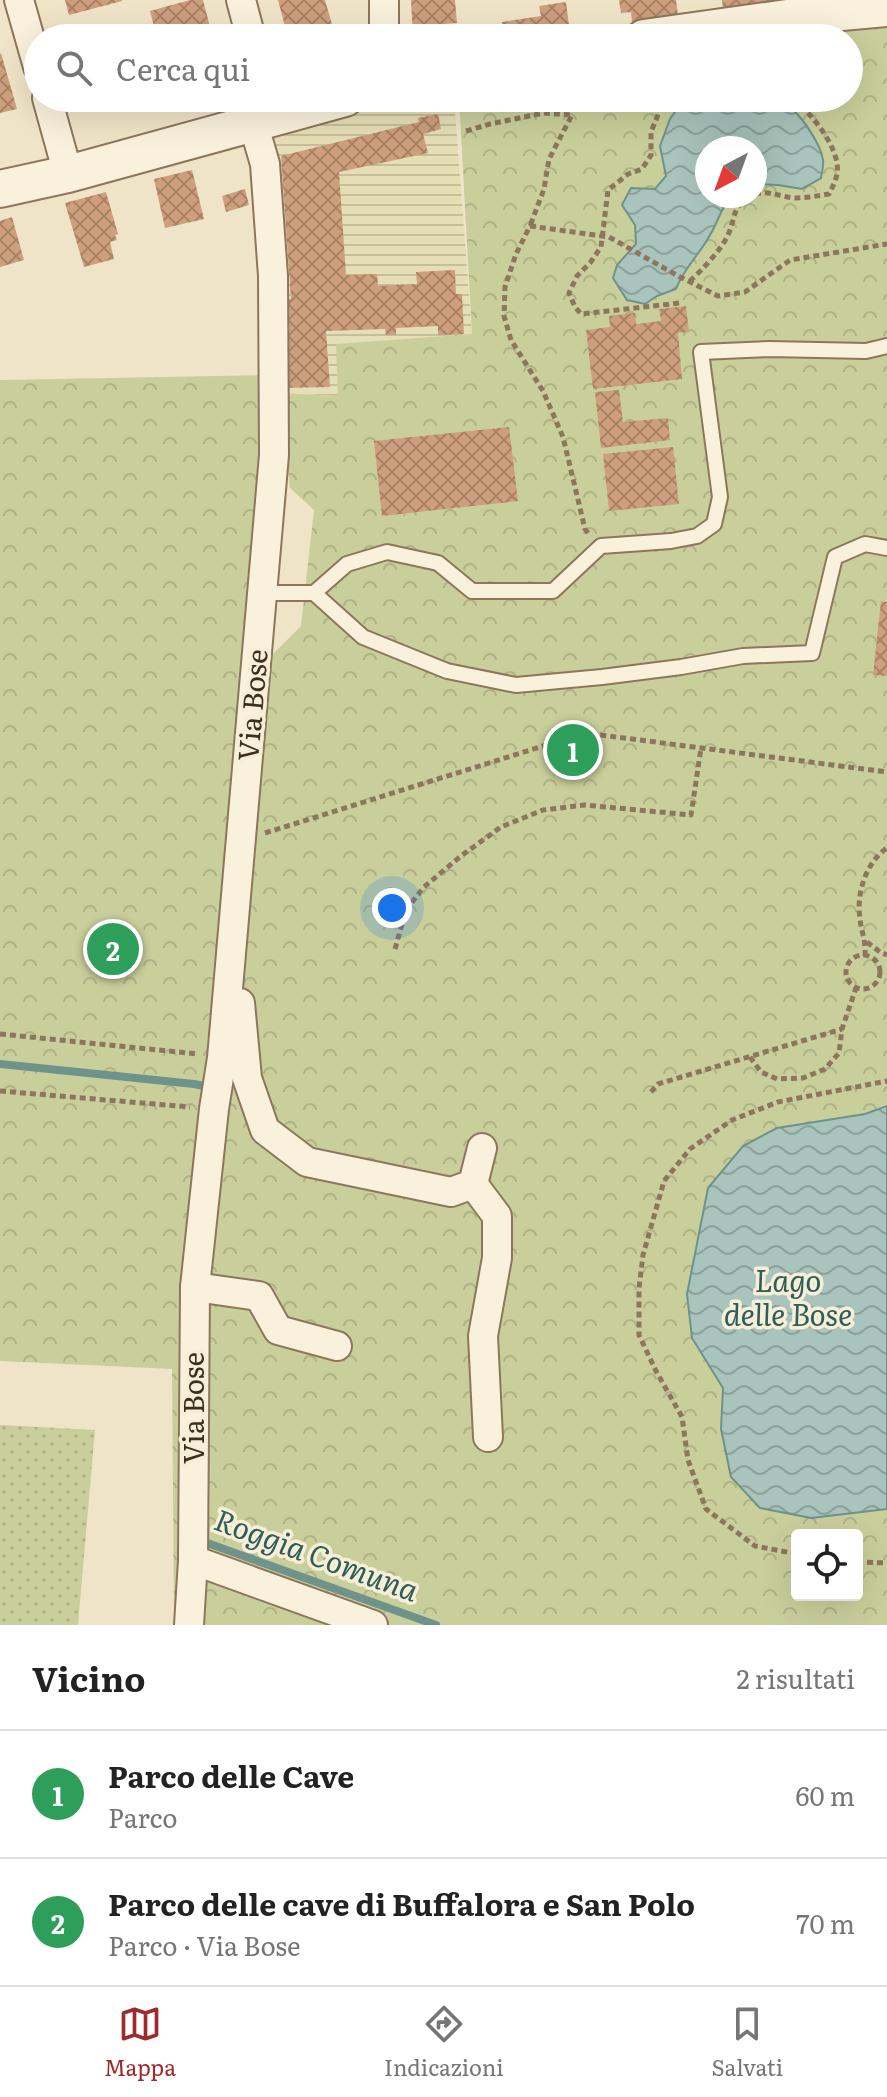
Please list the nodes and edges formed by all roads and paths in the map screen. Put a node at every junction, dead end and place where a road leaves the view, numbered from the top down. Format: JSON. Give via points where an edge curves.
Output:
{"nodes":[{"id":1,"x":19,"y":0,"type":"edge"},
{"id":2,"x":241,"y":0,"type":"edge"},
{"id":3,"x":384,"y":0,"type":"edge"},
{"id":4,"x":887,"y":8,"type":"edge"},
{"id":5,"x":26,"y":24,"type":"edge"},
{"id":6,"x":247,"y":24,"type":"edge"},
{"id":7,"x":384,"y":24,"type":"edge"},
{"id":8,"x":744,"y":24,"type":"edge"},
{"id":9,"x":51,"y":112,"type":"edge"},
{"id":10,"x":659,"y":112,"type":"edge"},
{"id":11,"x":808,"y":112,"type":"edge"},
{"id":12,"x":264,"y":113,"type":"edge"},
{"id":13,"x":466,"y":131,"type":"dead end"},
{"id":14,"x":68,"y":174,"type":"junction"},
{"id":15,"x":0,"y":189,"type":"edge"},
{"id":16,"x":767,"y":192,"type":"edge"},
{"id":17,"x":738,"y":208,"type":"edge"},
{"id":18,"x":530,"y":226,"type":"junction"},
{"id":19,"x":603,"y":236,"type":"junction"},
{"id":20,"x":887,"y":244,"type":"edge"},
{"id":21,"x":689,"y":282,"type":"junction"},
{"id":22,"x":680,"y":303,"type":"dead end"},
{"id":23,"x":887,"y":346,"type":"edge"},
{"id":24,"x":601,"y":546,"type":"junction"},
{"id":25,"x":887,"y":548,"type":"edge"},
{"id":26,"x":263,"y":593,"type":"junction"},
{"id":27,"x":314,"y":593,"type":"junction"},
{"id":28,"x":701,"y":748,"type":"junction"},
{"id":29,"x":887,"y":772,"type":"edge"},
{"id":30,"x":241,"y":838,"type":"junction"},
{"id":31,"x":887,"y":848,"type":"edge"},
{"id":32,"x":233,"y":936,"type":"junction"},
{"id":33,"x":866,"y":941,"type":"junction"},
{"id":34,"x":395,"y":949,"type":"dead end"},
{"id":35,"x":887,"y":955,"type":"edge"},
{"id":36,"x":865,"y":956,"type":"junction"},
{"id":37,"x":887,"y":962,"type":"edge"},
{"id":38,"x":878,"y":965,"type":"junction"},
{"id":39,"x":856,"y":988,"type":"junction"},
{"id":40,"x":842,"y":1029,"type":"junction"},
{"id":41,"x":0,"y":1034,"type":"edge"},
{"id":42,"x":750,"y":1057,"type":"junction"},
{"id":43,"x":222,"y":1058,"type":"junction"},
{"id":44,"x":887,"y":1081,"type":"edge"},
{"id":45,"x":0,"y":1091,"type":"edge"},
{"id":46,"x":651,"y":1092,"type":"dead end"},
{"id":47,"x":214,"y":1109,"type":"junction"},
{"id":48,"x":482,"y":1148,"type":"dead end"},
{"id":49,"x":473,"y":1184,"type":"junction"},
{"id":50,"x":195,"y":1287,"type":"junction"},
{"id":51,"x":337,"y":1346,"type":"dead end"},
{"id":52,"x":488,"y":1437,"type":"dead end"},
{"id":53,"x":791,"y":1553,"type":"edge"},
{"id":54,"x":193,"y":1560,"type":"junction"},
{"id":55,"x":863,"y":1562,"type":"edge"},
{"id":56,"x":887,"y":1563,"type":"edge"},
{"id":57,"x":189,"y":1625,"type":"edge"},
{"id":58,"x":373,"y":1625,"type":"edge"}],
"edges":[{"from":1,"to":5,"type":"street"},
{"from":2,"to":6,"type":"street"},
{"from":3,"to":7,"type":"street"},
{"from":4,"to":8,"type":"street"},
{"from":9,"to":14,"type":"street"},
{"from":10,"to":19,"type":"path","via":[[651,132],[651,155],[642,169],[608,190]]},
{"from":11,"to":16,"type":"path","via":[[837,163],[837,180],[829,194],[820,196],[791,198]]},
{"from":12,"to":14,"type":"street"},
{"from":12,"to":26,"type":"street","name":"Via Bose","via":[[273,276],[274,455]]},
{"from":13,"to":18,"type":"path","via":[[544,113],[572,115],[549,159]]},
{"from":14,"to":15,"type":"street"},
{"from":17,"to":21,"type":"path","via":[[728,235]]},
{"from":18,"to":19,"type":"path"},
{"from":18,"to":24,"type":"path","via":[[505,287],[504,316],[511,340],[543,391],[563,437],[585,529]]},
{"from":19,"to":21,"type":"path"},
{"from":19,"to":22,"type":"path","via":[[569,293],[581,314]]},
{"from":20,"to":21,"type":"path","via":[[790,260],[745,292],[718,296]]},
{"from":23,"to":24,"type":"lane","via":[[866,351],[701,352],[720,497],[714,524],[697,536]]},
{"from":24,"to":27,"type":"lane","via":[[553,591],[472,591],[438,563],[387,552],[347,564]]},
{"from":25,"to":27,"type":"lane","via":[[865,544],[835,557],[812,653],[743,656],[516,685],[447,671],[363,637]]},
{"from":26,"to":27,"type":"lane"},
{"from":26,"to":30,"type":"street","name":"Via Bose"},
{"from":28,"to":29,"type":"path"},
{"from":28,"to":30,"type":"path","via":[[601,735],[572,737]]},
{"from":28,"to":34,"type":"path","via":[[691,815],[585,805],[543,810],[501,827],[424,887],[406,910]]},
{"from":30,"to":32,"type":"street","name":"Via Bose"},
{"from":31,"to":33,"type":"path","via":[[869,869],[860,892],[859,917]]},
{"from":32,"to":43,"type":"street","name":"Via Bose"},
{"from":32,"to":49,"type":"street","via":[[247,1078],[265,1130],[307,1162],[451,1192]]},
{"from":33,"to":35,"type":"path"},
{"from":33,"to":36,"type":"path"},
{"from":36,"to":38,"type":"path"},
{"from":36,"to":39,"type":"path","via":[[855,957],[846,970]]},
{"from":37,"to":38,"type":"path"},
{"from":38,"to":39,"type":"path","via":[[879,977],[872,986]]},
{"from":39,"to":40,"type":"path"},
{"from":40,"to":42,"type":"path"},
{"from":40,"to":42,"type":"path","via":[[839,1053],[825,1069],[803,1078],[777,1079],[761,1072]]},
{"from":41,"to":43,"type":"path"},
{"from":42,"to":46,"type":"path","via":[[658,1084]]},
{"from":43,"to":47,"type":"street","name":"Via Bose"},
{"from":44,"to":53,"type":"path","via":[[778,1102],[732,1120],[690,1149],[664,1181],[643,1255],[639,1335],[682,1417],[688,1460],[706,1509],[755,1546]]},
{"from":45,"to":47,"type":"path"},
{"from":47,"to":50,"type":"street","name":"Via Bose"},
{"from":48,"to":49,"type":"street"},
{"from":49,"to":52,"type":"street","via":[[497,1216],[497,1258],[483,1336]]},
{"from":50,"to":51,"type":"street","via":[[259,1296],[278,1330]]},
{"from":50,"to":54,"type":"street","name":"Via Bose"},
{"from":54,"to":57,"type":"street","name":"Via Bose"},
{"from":54,"to":58,"type":"street"},
{"from":55,"to":56,"type":"path"}]}
